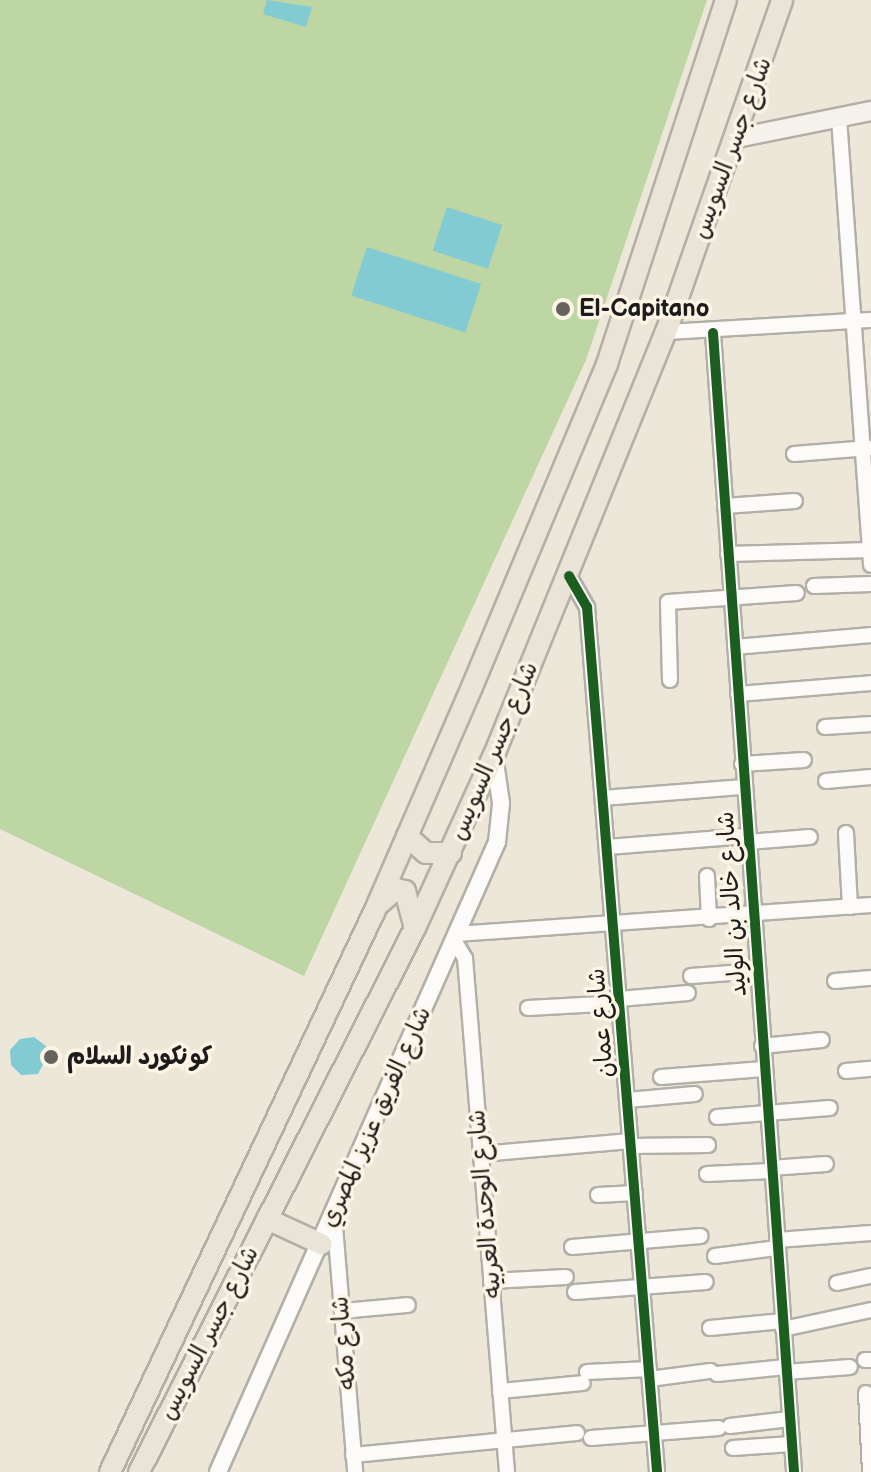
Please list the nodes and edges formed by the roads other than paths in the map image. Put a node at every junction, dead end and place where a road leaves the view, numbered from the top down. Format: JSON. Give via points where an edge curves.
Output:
{"nodes":[{"id":1,"x":726,"y":0,"type":"edge"},
{"id":2,"x":782,"y":0,"type":"edge"},
{"id":3,"x":871,"y":111,"type":"edge"},
{"id":4,"x":839,"y":118,"type":"junction"},
{"id":5,"x":737,"y":138,"type":"junction"},
{"id":6,"x":871,"y":320,"type":"edge"},
{"id":7,"x":853,"y":321,"type":"junction"},
{"id":8,"x":666,"y":332,"type":"junction"},
{"id":9,"x":713,"y":333,"type":"junction"},
{"id":10,"x":867,"y":449,"type":"edge"},
{"id":11,"x":794,"y":454,"type":"dead end"},
{"id":12,"x":795,"y":501,"type":"dead end"},
{"id":13,"x":725,"y":506,"type":"junction"},
{"id":14,"x":870,"y":544,"type":"edge"},
{"id":15,"x":728,"y":554,"type":"junction"},
{"id":16,"x":871,"y":565,"type":"edge"},
{"id":17,"x":569,"y":576,"type":"junction"},
{"id":18,"x":871,"y":584,"type":"edge"},
{"id":19,"x":814,"y":586,"type":"dead end"},
{"id":20,"x":797,"y":593,"type":"dead end"},
{"id":21,"x":731,"y":598,"type":"junction"},
{"id":22,"x":871,"y":635,"type":"edge"},
{"id":23,"x":735,"y":647,"type":"junction"},
{"id":24,"x":670,"y":680,"type":"dead end"},
{"id":25,"x":871,"y":683,"type":"edge"},
{"id":26,"x":738,"y":694,"type":"junction"},
{"id":27,"x":871,"y":724,"type":"edge"},
{"id":28,"x":825,"y":727,"type":"dead end"},
{"id":29,"x":494,"y":755,"type":"junction"},
{"id":30,"x":804,"y":760,"type":"dead end"},
{"id":31,"x":742,"y":764,"type":"junction"},
{"id":32,"x":871,"y":777,"type":"edge"},
{"id":33,"x":826,"y":781,"type":"dead end"},
{"id":34,"x":744,"y":787,"type":"junction"},
{"id":35,"x":603,"y":798,"type":"junction"},
{"id":36,"x":846,"y":833,"type":"dead end"},
{"id":37,"x":407,"y":836,"type":"junction"},
{"id":38,"x":810,"y":837,"type":"dead end"},
{"id":39,"x":748,"y":839,"type":"junction"},
{"id":40,"x":607,"y":847,"type":"junction"},
{"id":41,"x":451,"y":853,"type":"junction"},
{"id":42,"x":707,"y":876,"type":"dead end"},
{"id":43,"x":871,"y":905,"type":"edge"},
{"id":44,"x":850,"y":907,"type":"junction"},
{"id":45,"x":375,"y":910,"type":"junction"},
{"id":46,"x":753,"y":916,"type":"junction"},
{"id":47,"x":709,"y":919,"type":"junction"},
{"id":48,"x":613,"y":924,"type":"junction"},
{"id":49,"x":415,"y":928,"type":"junction"},
{"id":50,"x":455,"y":937,"type":"junction"},
{"id":51,"x":757,"y":971,"type":"junction"},
{"id":52,"x":691,"y":976,"type":"dead end"},
{"id":53,"x":871,"y":978,"type":"edge"},
{"id":54,"x":835,"y":981,"type":"dead end"},
{"id":55,"x":688,"y":993,"type":"dead end"},
{"id":56,"x":619,"y":1001,"type":"junction"},
{"id":57,"x":528,"y":1008,"type":"dead end"},
{"id":58,"x":822,"y":1040,"type":"dead end"},
{"id":59,"x":762,"y":1046,"type":"junction"},
{"id":60,"x":764,"y":1069,"type":"junction"},
{"id":61,"x":871,"y":1069,"type":"edge"},
{"id":62,"x":846,"y":1071,"type":"dead end"},
{"id":63,"x":661,"y":1077,"type":"dead end"},
{"id":64,"x":695,"y":1094,"type":"dead end"},
{"id":65,"x":627,"y":1100,"type":"junction"},
{"id":66,"x":830,"y":1108,"type":"dead end"},
{"id":67,"x":767,"y":1113,"type":"junction"},
{"id":68,"x":717,"y":1117,"type":"dead end"},
{"id":69,"x":631,"y":1143,"type":"junction"},
{"id":70,"x":708,"y":1145,"type":"dead end"},
{"id":71,"x":481,"y":1154,"type":"junction"},
{"id":72,"x":826,"y":1164,"type":"dead end"},
{"id":73,"x":772,"y":1169,"type":"junction"},
{"id":74,"x":707,"y":1174,"type":"dead end"},
{"id":75,"x":635,"y":1193,"type":"junction"},
{"id":76,"x":598,"y":1195,"type":"dead end"},
{"id":77,"x":334,"y":1214,"type":"junction"},
{"id":78,"x":267,"y":1219,"type":"junction"},
{"id":79,"x":871,"y":1233,"type":"edge"},
{"id":80,"x":701,"y":1236,"type":"dead end"},
{"id":81,"x":638,"y":1241,"type":"junction"},
{"id":82,"x":321,"y":1244,"type":"junction"},
{"id":83,"x":777,"y":1244,"type":"junction"},
{"id":84,"x":572,"y":1247,"type":"dead end"},
{"id":85,"x":715,"y":1256,"type":"dead end"},
{"id":86,"x":871,"y":1276,"type":"edge"},
{"id":87,"x":566,"y":1277,"type":"dead end"},
{"id":88,"x":491,"y":1281,"type":"junction"},
{"id":89,"x":706,"y":1282,"type":"dead end"},
{"id":90,"x":837,"y":1283,"type":"dead end"},
{"id":91,"x":642,"y":1288,"type":"junction"},
{"id":92,"x":575,"y":1292,"type":"dead end"},
{"id":93,"x":408,"y":1305,"type":"dead end"},
{"id":94,"x":864,"y":1310,"type":"edge"},
{"id":95,"x":342,"y":1311,"type":"junction"},
{"id":96,"x":783,"y":1325,"type":"junction"},
{"id":97,"x":710,"y":1328,"type":"dead end"},
{"id":98,"x":850,"y":1367,"type":"dead end"},
{"id":99,"x":786,"y":1370,"type":"junction"},
{"id":100,"x":649,"y":1374,"type":"junction"},
{"id":101,"x":500,"y":1391,"type":"junction"},
{"id":102,"x":866,"y":1393,"type":"dead end"},
{"id":103,"x":790,"y":1419,"type":"junction"},
{"id":104,"x":654,"y":1433,"type":"junction"},
{"id":105,"x":504,"y":1440,"type":"junction"},
{"id":106,"x":792,"y":1444,"type":"junction"},
{"id":107,"x":733,"y":1448,"type":"dead end"},
{"id":108,"x":353,"y":1455,"type":"junction"},
{"id":109,"x":110,"y":1472,"type":"edge"},
{"id":110,"x":139,"y":1472,"type":"edge"},
{"id":111,"x":218,"y":1472,"type":"edge"},
{"id":112,"x":355,"y":1472,"type":"edge"},
{"id":113,"x":507,"y":1472,"type":"edge"},
{"id":114,"x":657,"y":1472,"type":"edge"},
{"id":115,"x":794,"y":1472,"type":"edge"},
{"id":116,"x":870,"y":1472,"type":"edge"}],
"edges":[{"from":1,"to":37,"type":"main road","name":"شارع جسر السويس","via":[[607,364]]},
{"from":2,"to":5,"type":"main road","name":"شارع جسر السويس"},
{"from":3,"to":4,"type":"main road"},
{"from":4,"to":5,"type":"main road"},
{"from":4,"to":7,"type":"street"},
{"from":5,"to":8,"type":"main road","name":"شارع جسر السويس"},
{"from":6,"to":7,"type":"street"},
{"from":7,"to":9,"type":"street"},
{"from":7,"to":10,"type":"street"},
{"from":8,"to":9,"type":"street"},
{"from":8,"to":17,"type":"main road","name":"شارع جسر السويس"},
{"from":9,"to":13,"type":"street","name":"شارع خالد بن الوليد"},
{"from":10,"to":11,"type":"street"},
{"from":10,"to":14,"type":"street"},
{"from":12,"to":13,"type":"street"},
{"from":13,"to":15,"type":"street","name":"شارع خالد بن الوليد"},
{"from":14,"to":15,"type":"street"},
{"from":14,"to":16,"type":"street"},
{"from":15,"to":21,"type":"street","name":"شارع خالد بن الوليد"},
{"from":17,"to":29,"type":"main road","name":"شارع جسر السويس"},
{"from":17,"to":35,"type":"street","name":"شارع عمان","via":[[587,607]]},
{"from":18,"to":19,"type":"street"},
{"from":20,"to":21,"type":"street"},
{"from":21,"to":23,"type":"street","name":"شارع خالد بن الوليد"},
{"from":21,"to":24,"type":"street","via":[[665,604]]},
{"from":22,"to":23,"type":"street"},
{"from":23,"to":26,"type":"street","name":"شارع خالد بن الوليد"},
{"from":25,"to":26,"type":"street"},
{"from":26,"to":31,"type":"street","name":"شارع خالد بن الوليد"},
{"from":27,"to":28,"type":"street"},
{"from":29,"to":41,"type":"main road","name":"شارع جسر السويس"},
{"from":29,"to":50,"type":"street","name":"شارع الفريق عزيز المصري","via":[[501,803],[497,842]]},
{"from":30,"to":31,"type":"street"},
{"from":31,"to":34,"type":"street","name":"شارع خالد بن الوليد"},
{"from":32,"to":33,"type":"street"},
{"from":34,"to":35,"type":"street"},
{"from":34,"to":39,"type":"street","name":"شارع خالد بن الوليد"},
{"from":35,"to":40,"type":"street","name":"شارع عمان"},
{"from":36,"to":44,"type":"street"},
{"from":37,"to":41,"type":"main road","via":[[426,853]]},
{"from":37,"to":45,"type":"main road","name":"شارع جسر السويس"},
{"from":38,"to":39,"type":"street"},
{"from":39,"to":40,"type":"street"},
{"from":39,"to":46,"type":"street","name":"شارع خالد بن الوليد"},
{"from":40,"to":48,"type":"street","name":"شارع عمان"},
{"from":41,"to":49,"type":"main road","name":"شارع جسر السويس"},
{"from":42,"to":47,"type":"street"},
{"from":43,"to":44,"type":"street"},
{"from":44,"to":46,"type":"street"},
{"from":45,"to":49,"type":"main road","via":[[389,893],[404,890]]},
{"from":45,"to":109,"type":"main road","name":"شارع جسر السويس"},
{"from":46,"to":47,"type":"street"},
{"from":46,"to":51,"type":"street","name":"شارع خالد بن الوليد"},
{"from":47,"to":48,"type":"street"},
{"from":48,"to":50,"type":"street"},
{"from":48,"to":56,"type":"street","name":"شارع عمان"},
{"from":49,"to":78,"type":"main road","name":"شارع جسر السويس"},
{"from":50,"to":71,"type":"street","name":"شارع الوحدة العربيه","via":[[465,958]]},
{"from":50,"to":77,"type":"street","name":"شارع الفريق عزيز المصري"},
{"from":51,"to":52,"type":"street"},
{"from":51,"to":59,"type":"street","name":"شارع خالد بن الوليد"},
{"from":53,"to":54,"type":"street"},
{"from":55,"to":56,"type":"street"},
{"from":56,"to":57,"type":"street"},
{"from":56,"to":65,"type":"street","name":"شارع عمان"},
{"from":58,"to":59,"type":"street"},
{"from":59,"to":60,"type":"street","name":"شارع خالد بن الوليد"},
{"from":60,"to":63,"type":"street"},
{"from":60,"to":67,"type":"street","name":"شارع خالد بن الوليد"},
{"from":61,"to":62,"type":"street"},
{"from":64,"to":65,"type":"street"},
{"from":65,"to":69,"type":"street","name":"شارع عمان"},
{"from":66,"to":67,"type":"street"},
{"from":67,"to":68,"type":"street"},
{"from":67,"to":73,"type":"street","name":"شارع خالد بن الوليد"},
{"from":69,"to":70,"type":"street"},
{"from":69,"to":71,"type":"street"},
{"from":69,"to":75,"type":"street","name":"شارع عمان"},
{"from":71,"to":88,"type":"street","name":"شارع الوحدة العربيه"},
{"from":72,"to":73,"type":"street"},
{"from":73,"to":74,"type":"street"},
{"from":73,"to":83,"type":"street","name":"شارع خالد بن الوليد"},
{"from":75,"to":76,"type":"street"},
{"from":75,"to":81,"type":"street","name":"شارع عمان"},
{"from":77,"to":82,"type":"street","name":"شارع الفريق عزيز المصري"},
{"from":77,"to":95,"type":"street","name":"شارع مكه"},
{"from":78,"to":82,"type":"main road"},
{"from":78,"to":110,"type":"main road","name":"شارع جسر السويس"},
{"from":79,"to":83,"type":"street"},
{"from":80,"to":81,"type":"street"},
{"from":81,"to":84,"type":"street"},
{"from":81,"to":91,"type":"street","name":"شارع عمان"},
{"from":82,"to":111,"type":"street","name":"شارع الفريق عزيز المصري"},
{"from":83,"to":85,"type":"street"},
{"from":83,"to":96,"type":"street","name":"شارع خالد بن الوليد"},
{"from":86,"to":90,"type":"street"},
{"from":87,"to":88,"type":"street"},
{"from":88,"to":101,"type":"street","name":"شارع الوحدة العربيه"},
{"from":89,"to":91,"type":"street"},
{"from":91,"to":92,"type":"street"},
{"from":91,"to":100,"type":"street","name":"شارع عمان"},
{"from":93,"to":95,"type":"street"},
{"from":94,"to":96,"type":"street"},
{"from":95,"to":108,"type":"street","name":"شارع مكه"},
{"from":96,"to":97,"type":"street"},
{"from":96,"to":99,"type":"street","name":"شارع خالد بن الوليد"},
{"from":98,"to":99,"type":"street"},
{"from":99,"to":100,"type":"street"},
{"from":99,"to":103,"type":"street","name":"شارع خالد بن الوليد"},
{"from":100,"to":101,"type":"street"},
{"from":100,"to":104,"type":"street","name":"شارع عمان"},
{"from":101,"to":105,"type":"street","name":"شارع الوحدة العربيه"},
{"from":102,"to":116,"type":"street"},
{"from":103,"to":104,"type":"street"},
{"from":103,"to":106,"type":"street","name":"شارع خالد بن الوليد"},
{"from":104,"to":105,"type":"street"},
{"from":104,"to":114,"type":"street","name":"شارع عمان"},
{"from":105,"to":108,"type":"street"},
{"from":105,"to":113,"type":"street","name":"شارع الوحدة العربيه"},
{"from":106,"to":107,"type":"street"},
{"from":106,"to":115,"type":"street","name":"شارع خالد بن الوليد"},
{"from":108,"to":112,"type":"street","name":"شارع مكه"}]}
